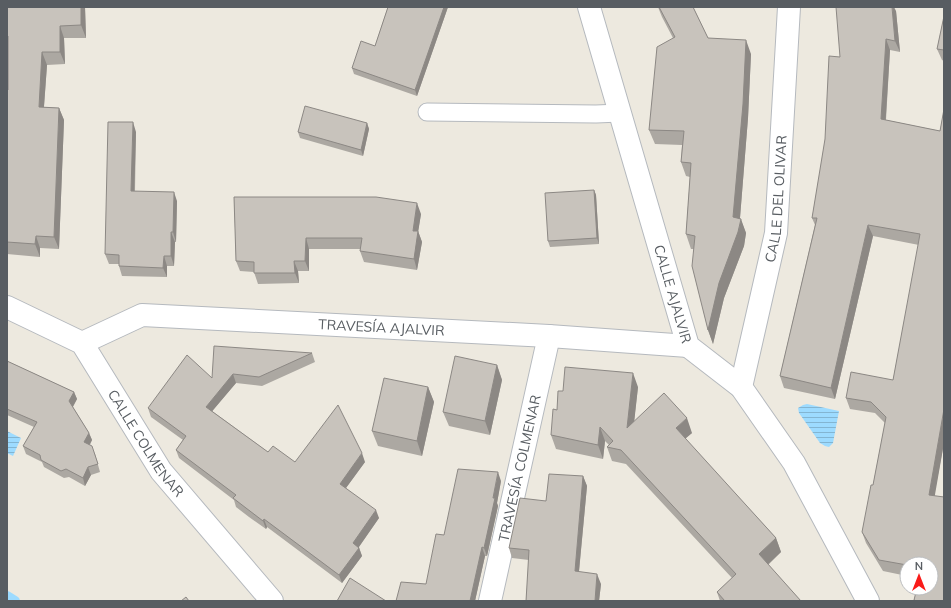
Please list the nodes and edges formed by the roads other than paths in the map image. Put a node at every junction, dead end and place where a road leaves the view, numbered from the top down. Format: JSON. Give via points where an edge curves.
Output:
{"nodes":[{"id":1,"x":589,"y":7,"type":"edge"},
{"id":2,"x":789,"y":7,"type":"edge"},
{"id":3,"x":427,"y":112,"type":"dead end"},
{"id":4,"x":620,"y":113,"type":"junction"},
{"id":5,"x":7,"y":307,"type":"edge"},
{"id":6,"x":549,"y":336,"type":"junction"},
{"id":7,"x":82,"y":343,"type":"junction"},
{"id":8,"x":688,"y":346,"type":"junction"},
{"id":9,"x":741,"y":387,"type":"junction"},
{"id":10,"x":272,"y":601,"type":"edge"},
{"id":11,"x":490,"y":601,"type":"edge"},
{"id":12,"x":868,"y":601,"type":"edge"}],
"edges":[{"from":1,"to":4,"type":"street","name":"CALLE AJALVIR"},
{"from":2,"to":9,"type":"street","name":"CALLE DEL OLIVAR","via":[[776,233]]},
{"from":3,"to":4,"type":"lane"},
{"from":4,"to":8,"type":"street","name":"CALLE AJALVIR"},
{"from":5,"to":7,"type":"street"},
{"from":6,"to":7,"type":"street","name":"TRAVESÍA AJALVIR","via":[[142,315]]},
{"from":6,"to":8,"type":"street","name":"TRAVESÍA AJALVIR"},
{"from":6,"to":11,"type":"street","name":"TRAVESÍA COLMENAR"},
{"from":7,"to":10,"type":"street","name":"CALLE COLMENAR","via":[[161,471]]},
{"from":8,"to":9,"type":"street","name":"CALLE AJALVIR"},
{"from":9,"to":12,"type":"street","name":"CALLE AJALVIR","via":[[794,463]]}]}
